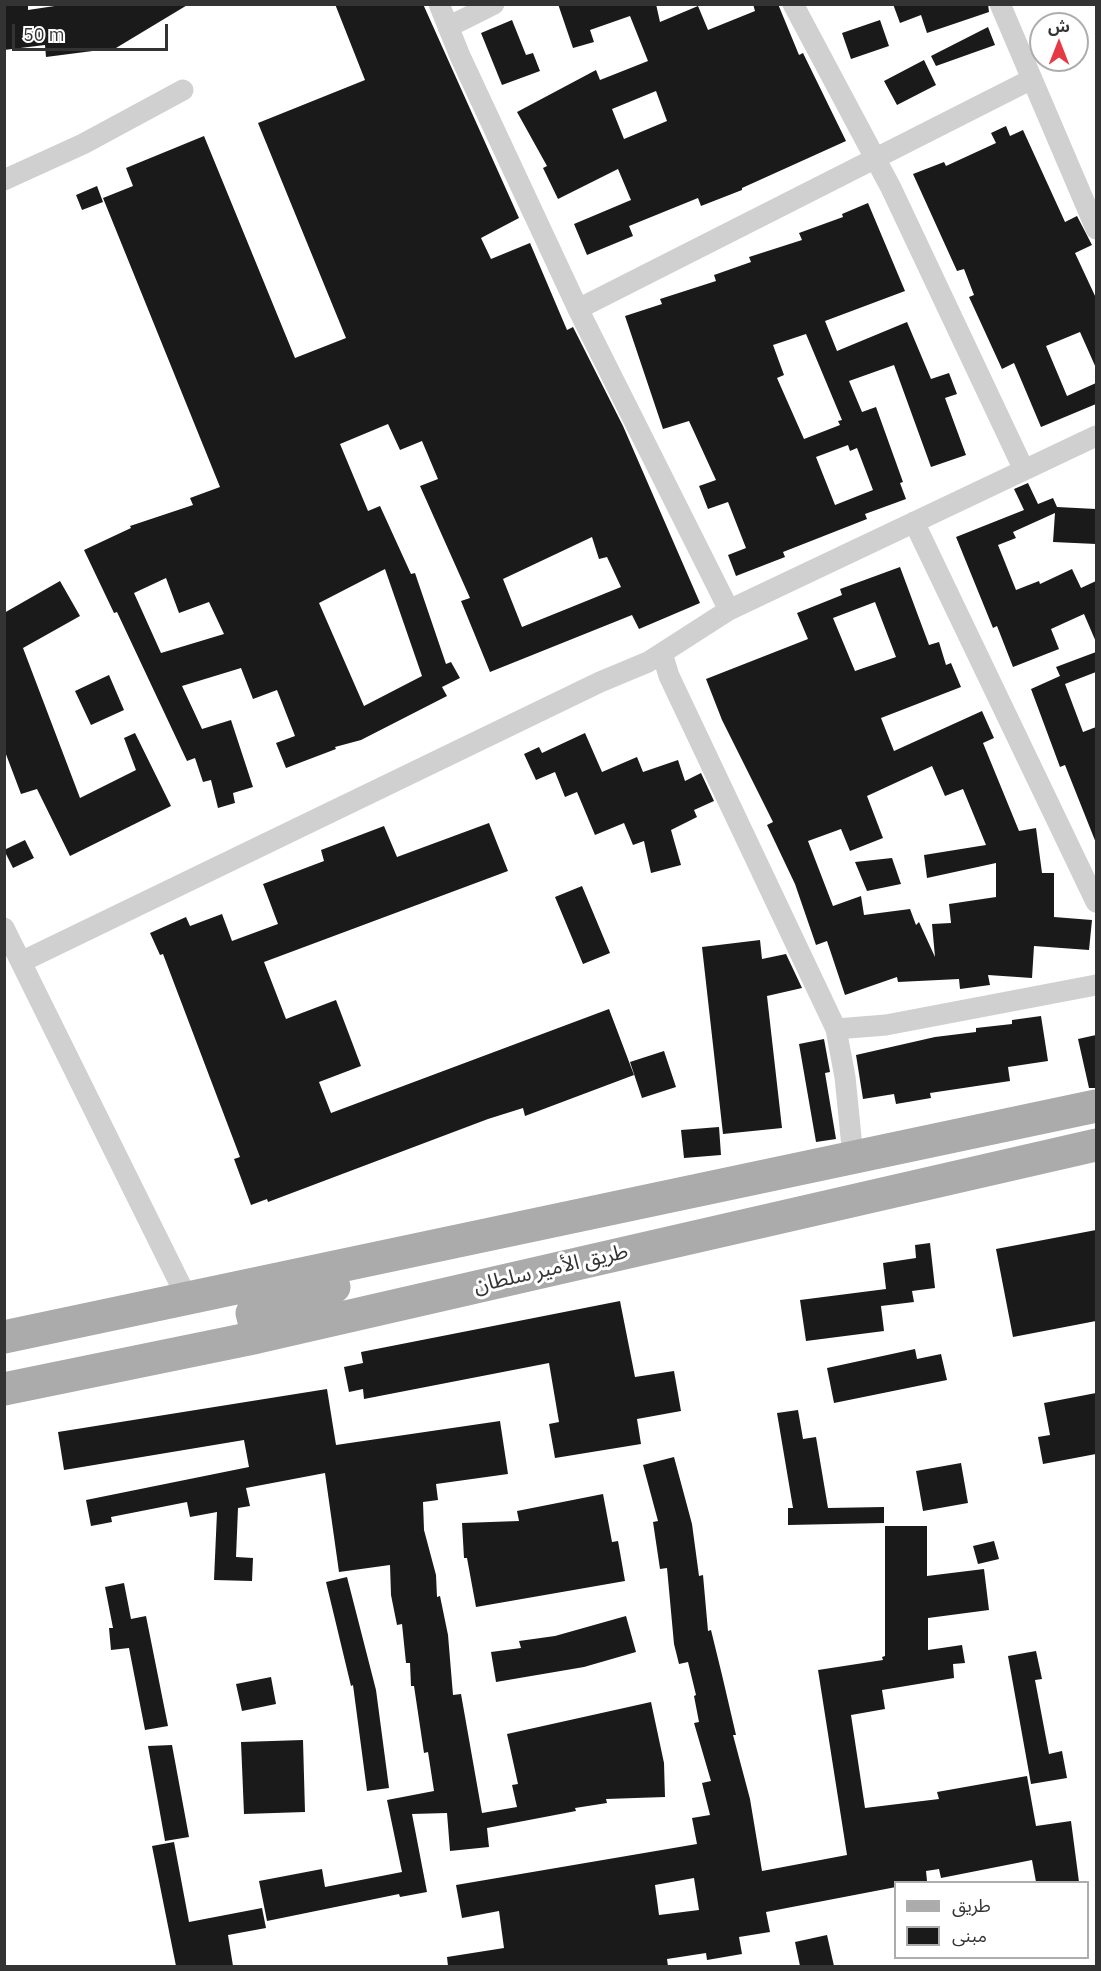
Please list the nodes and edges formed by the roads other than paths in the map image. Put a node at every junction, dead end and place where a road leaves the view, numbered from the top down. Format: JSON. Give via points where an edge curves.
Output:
{"nodes":[{"id":1,"x":439,"y":4,"type":"edge"},
{"id":2,"x":494,"y":4,"type":"edge"},
{"id":3,"x":793,"y":4,"type":"edge"},
{"id":4,"x":1000,"y":4,"type":"edge"},
{"id":5,"x":448,"y":27,"type":"junction"},
{"id":6,"x":1032,"y":79,"type":"junction"},
{"id":7,"x":183,"y":90,"type":"dead end"},
{"id":8,"x":875,"y":160,"type":"junction"},
{"id":9,"x":4,"y":180,"type":"edge"},
{"id":10,"x":1096,"y":229,"type":"edge"},
{"id":11,"x":578,"y":309,"type":"junction"},
{"id":12,"x":1096,"y":436,"type":"edge"},
{"id":13,"x":1024,"y":470,"type":"junction"},
{"id":14,"x":914,"y":522,"type":"junction"},
{"id":15,"x":729,"y":610,"type":"junction"},
{"id":16,"x":662,"y":652,"type":"junction"},
{"id":17,"x":1096,"y":902,"type":"edge"},
{"id":18,"x":4,"y":928,"type":"edge"},
{"id":19,"x":21,"y":962,"type":"junction"},
{"id":20,"x":1096,"y":986,"type":"edge"},
{"id":21,"x":836,"y":1029,"type":"junction"},
{"id":22,"x":1096,"y":1106,"type":"edge"},
{"id":23,"x":1096,"y":1145,"type":"edge"},
{"id":24,"x":853,"y":1157,"type":"junction"},
{"id":25,"x":361,"y":1261,"type":"junction"},
{"id":26,"x":188,"y":1300,"type":"junction"},
{"id":27,"x":4,"y":1337,"type":"edge"},
{"id":28,"x":258,"y":1337,"type":"junction"},
{"id":29,"x":4,"y":1389,"type":"edge"}],
"edges":[{"from":1,"to":5,"type":"street"},
{"from":2,"to":5,"type":"street"},
{"from":3,"to":8,"type":"street"},
{"from":4,"to":6,"type":"street"},
{"from":5,"to":11,"type":"street"},
{"from":6,"to":8,"type":"street"},
{"from":6,"to":10,"type":"street"},
{"from":7,"to":9,"type":"street","via":[[83,144]]},
{"from":8,"to":11,"type":"street"},
{"from":8,"to":13,"type":"street"},
{"from":11,"to":15,"type":"street"},
{"from":12,"to":13,"type":"street"},
{"from":13,"to":14,"type":"street"},
{"from":14,"to":15,"type":"street"},
{"from":14,"to":17,"type":"street"},
{"from":15,"to":16,"type":"street"},
{"from":16,"to":19,"type":"street"},
{"from":16,"to":21,"type":"street","via":[[669,676]]},
{"from":18,"to":19,"type":"street"},
{"from":19,"to":26,"type":"street"},
{"from":20,"to":21,"type":"street","via":[[886,1024]]},
{"from":21,"to":24,"type":"street"},
{"from":22,"to":24,"type":"main road"},
{"from":23,"to":28,"type":"main road","name":"طريق الأمير سلطان"},
{"from":24,"to":25,"type":"main road"},
{"from":25,"to":26,"type":"main road"},
{"from":25,"to":28,"type":"main road","via":[[341,1285],[252,1313]]},
{"from":26,"to":27,"type":"main road"},
{"from":28,"to":29,"type":"main road","name":"طريق الأمير سلطان"}]}
